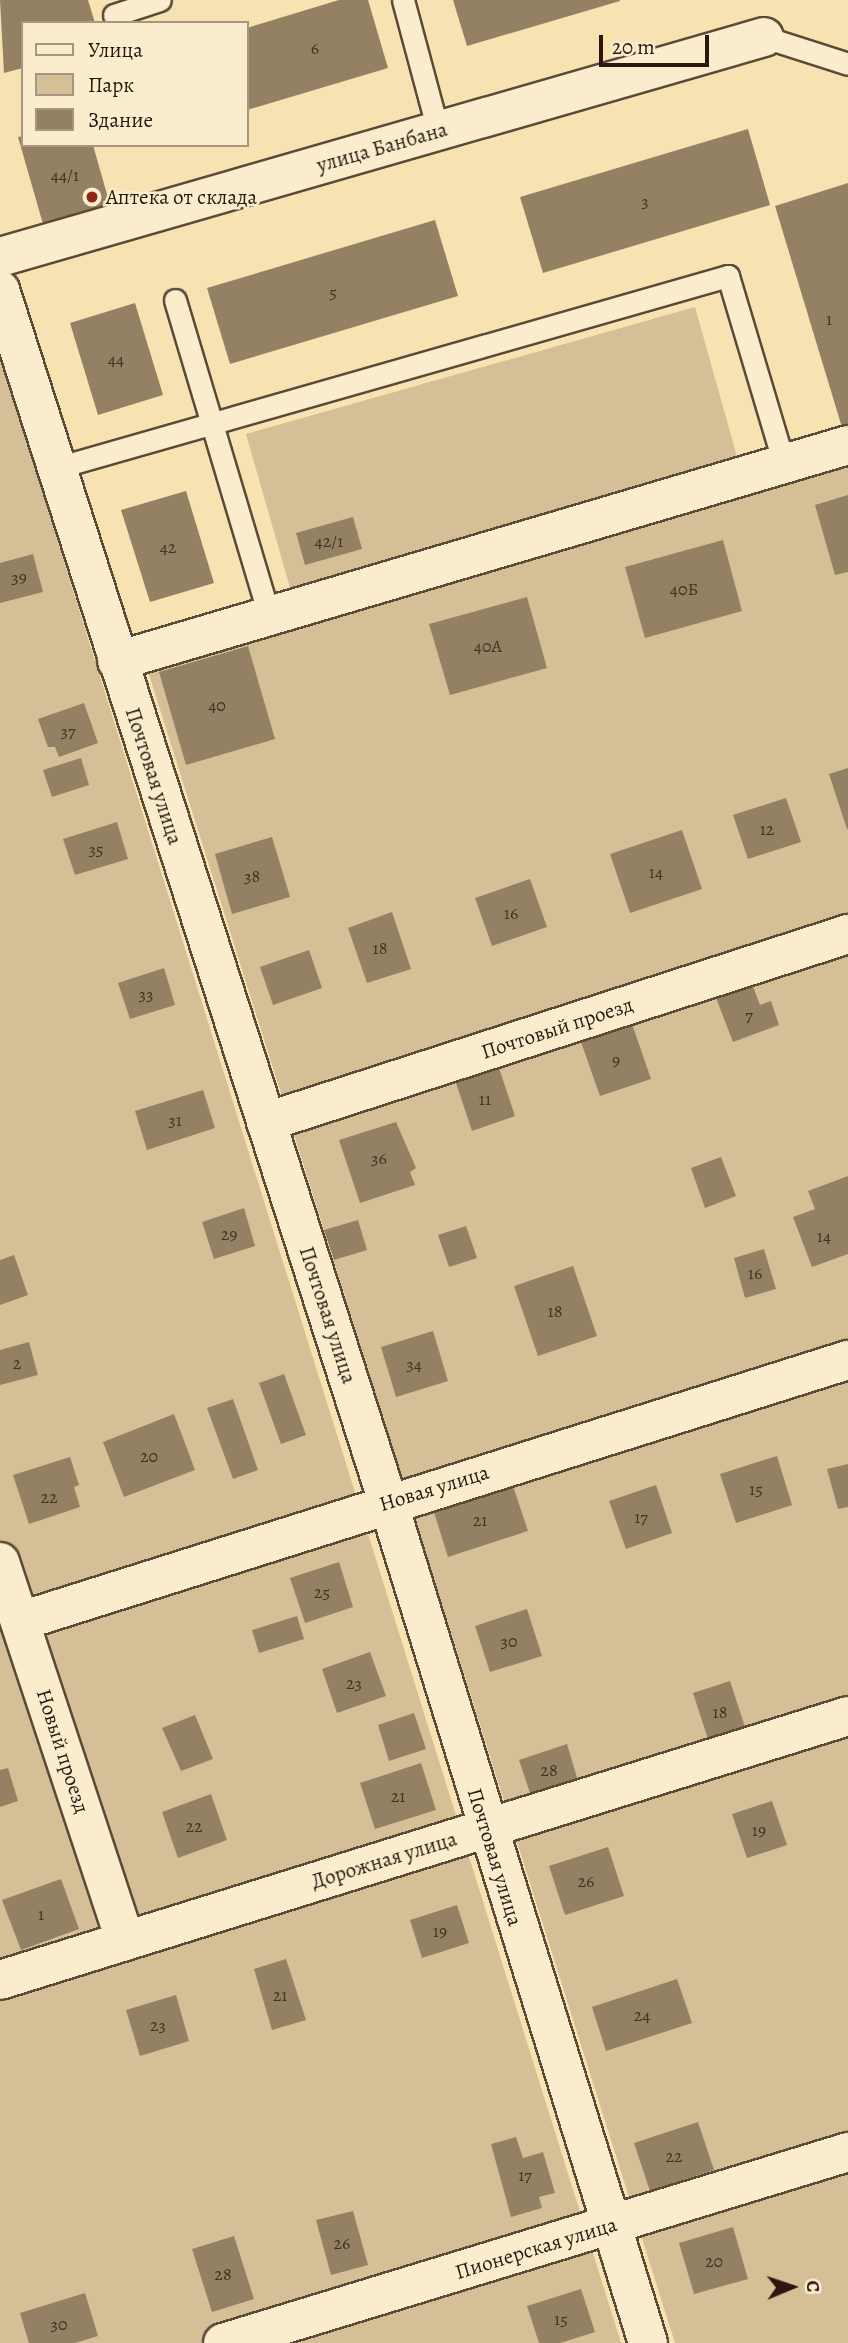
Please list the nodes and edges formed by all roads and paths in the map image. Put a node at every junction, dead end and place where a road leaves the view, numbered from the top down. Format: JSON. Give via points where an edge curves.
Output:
{"nodes":[{"id":1,"x":160,"y":0,"type":"edge"},
{"id":2,"x":403,"y":0,"type":"edge"},
{"id":3,"x":114,"y":15,"type":"dead end"},
{"id":4,"x":764,"y":37,"type":"joint"},
{"id":5,"x":848,"y":64,"type":"edge"},
{"id":6,"x":438,"y":131,"type":"junction"},
{"id":7,"x":0,"y":257,"type":"edge"},
{"id":8,"x":0,"y":290,"type":"edge"},
{"id":9,"x":175,"y":300,"type":"dead end"},
{"id":10,"x":211,"y":424,"type":"junction"},
{"id":11,"x":848,"y":445,"type":"edge"},
{"id":12,"x":784,"y":464,"type":"junction"},
{"id":13,"x":56,"y":468,"type":"junction"},
{"id":14,"x":269,"y":616,"type":"junction"},
{"id":15,"x":117,"y":661,"type":"junction"},
{"id":16,"x":848,"y":934,"type":"edge"},
{"id":17,"x":266,"y":1122,"type":"junction"},
{"id":18,"x":848,"y":1360,"type":"edge"},
{"id":19,"x":388,"y":1502,"type":"junction"},
{"id":20,"x":0,"y":1562,"type":"edge"},
{"id":21,"x":21,"y":1621,"type":"junction"},
{"id":22,"x":848,"y":1716,"type":"edge"},
{"id":23,"x":485,"y":1829,"type":"junction"},
{"id":24,"x":125,"y":1941,"type":"junction"},
{"id":25,"x":0,"y":1980,"type":"edge"},
{"id":26,"x":848,"y":2152,"type":"edge"},
{"id":27,"x":611,"y":2225,"type":"junction"},
{"id":28,"x":223,"y":2343,"type":"edge"},
{"id":29,"x":648,"y":2343,"type":"edge"}],
"edges":[{"from":1,"to":3,"type":"lane"},
{"from":2,"to":6,"type":"lane"},
{"from":4,"to":5,"type":"lane"},
{"from":4,"to":6,"type":"street","name":"улица Банбана"},
{"from":6,"to":7,"type":"street","name":"улица Банбана"},
{"from":8,"to":13,"type":"street","name":"Почтовая улица"},
{"from":9,"to":10,"type":"lane"},
{"from":10,"to":12,"type":"lane","via":[[728,276]]},
{"from":10,"to":13,"type":"lane"},
{"from":10,"to":14,"type":"lane"},
{"from":11,"to":12,"type":"street"},
{"from":12,"to":14,"type":"street"},
{"from":13,"to":15,"type":"street","name":"Почтовая улица"},
{"from":14,"to":15,"type":"street"},
{"from":15,"to":17,"type":"street","name":"Почтовая улица"},
{"from":16,"to":17,"type":"street","name":"Почтовый проезд"},
{"from":17,"to":19,"type":"street","name":"Почтовая улица"},
{"from":18,"to":19,"type":"street","name":"Новая улица"},
{"from":19,"to":21,"type":"street","name":"Новая улица"},
{"from":19,"to":23,"type":"street","name":"Почтовая улица"},
{"from":20,"to":21,"type":"street","name":"Новый проезд"},
{"from":21,"to":24,"type":"street","name":"Новый проезд"},
{"from":22,"to":23,"type":"street","name":"Дорожная улица"},
{"from":23,"to":24,"type":"street","name":"Дорожная улица"},
{"from":23,"to":27,"type":"street","name":"Почтовая улица"},
{"from":24,"to":25,"type":"street","name":"Дорожная улица"},
{"from":26,"to":27,"type":"street","name":"Пионерская улица"},
{"from":27,"to":28,"type":"street","name":"Пионерская улица"},
{"from":27,"to":29,"type":"street","name":"Почтовая улица"}]}
